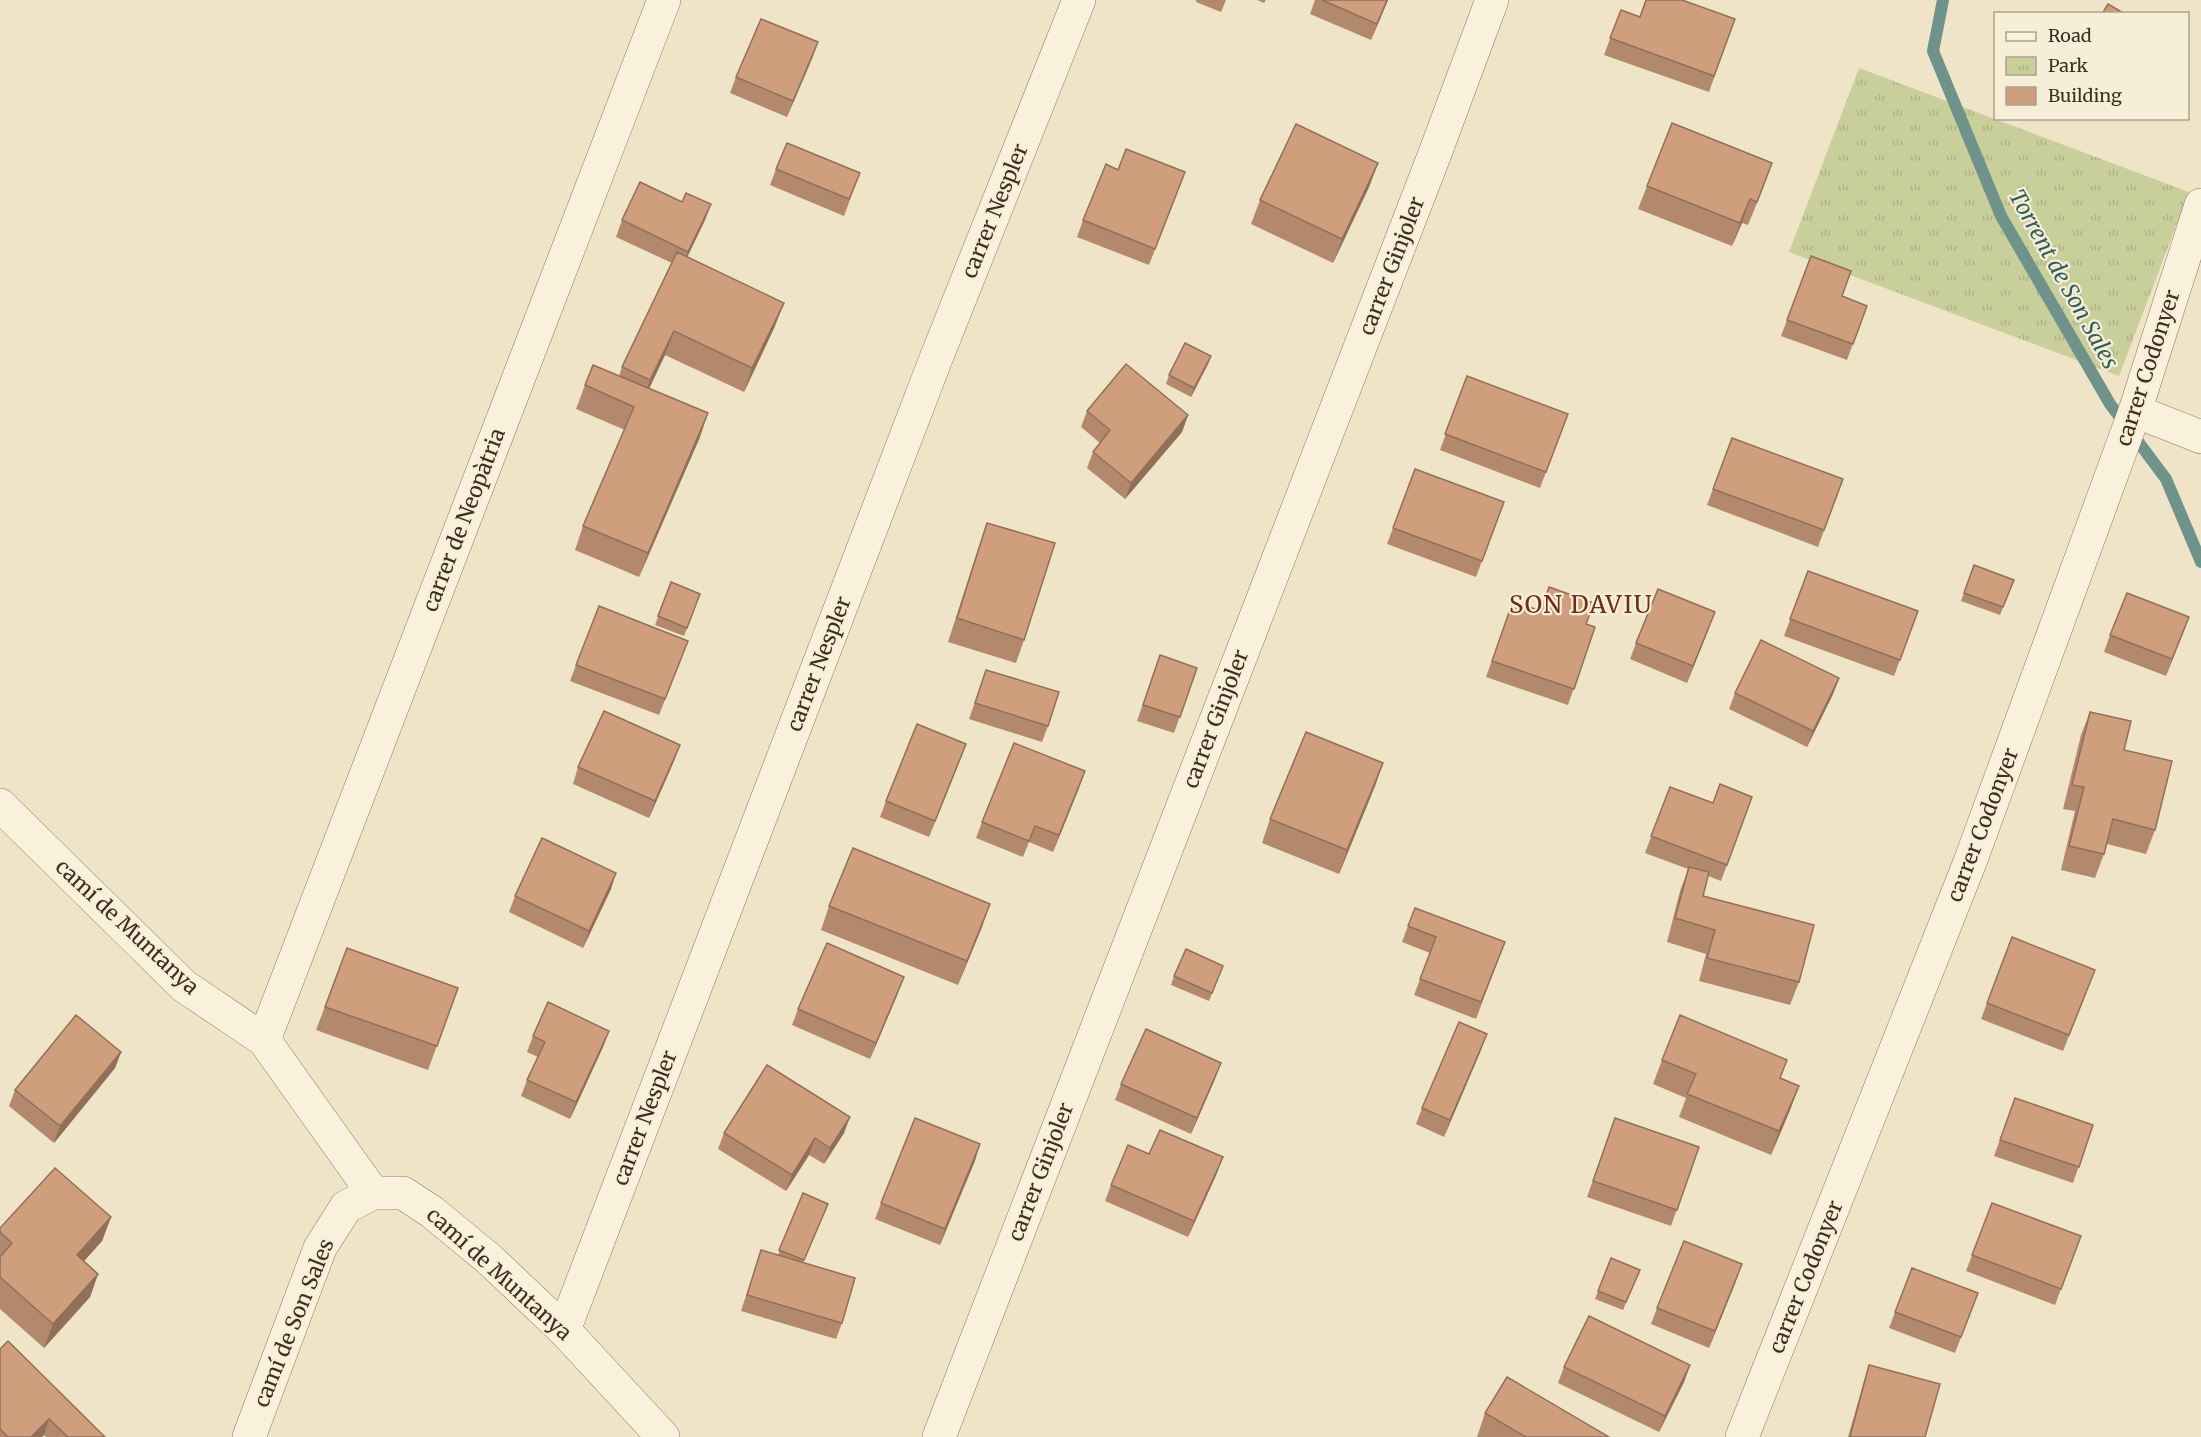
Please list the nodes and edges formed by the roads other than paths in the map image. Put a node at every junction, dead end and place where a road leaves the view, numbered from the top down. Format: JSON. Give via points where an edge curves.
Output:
{"nodes":[{"id":1,"x":664,"y":0,"type":"edge"},
{"id":2,"x":1079,"y":0,"type":"edge"},
{"id":3,"x":1492,"y":0,"type":"edge"},
{"id":4,"x":2201,"y":205,"type":"edge"},
{"id":5,"x":2135,"y":412,"type":"junction"},
{"id":6,"x":2201,"y":437,"type":"edge"},
{"id":7,"x":3,"y":815,"type":"edge"},
{"id":8,"x":264,"y":1040,"type":"junction"},
{"id":9,"x":373,"y":1193,"type":"junction"},
{"id":10,"x":564,"y":1330,"type":"junction"},
{"id":11,"x":249,"y":1437,"type":"edge"},
{"id":12,"x":663,"y":1437,"type":"edge"},
{"id":13,"x":939,"y":1437,"type":"edge"},
{"id":14,"x":1742,"y":1437,"type":"edge"}],
"edges":[{"from":1,"to":8,"type":"street","name":"carrer de Neopàtria"},
{"from":2,"to":10,"type":"street","name":"carrer Nespler","via":[[935,361]]},
{"from":3,"to":13,"type":"street","name":"carrer Ginjoler"},
{"from":4,"to":5,"type":"street","name":"carrer Codonyer"},
{"from":5,"to":6,"type":"street"},
{"from":5,"to":14,"type":"street","name":"carrer Codonyer","via":[[1970,862]]},
{"from":7,"to":8,"type":"street","name":"camí de Muntanya","via":[[184,986]]},
{"from":8,"to":9,"type":"street","name":"camí de Muntanya"},
{"from":9,"to":10,"type":"street","name":"camí de Muntanya","via":[[403,1193],[432,1212]]},
{"from":9,"to":11,"type":"street","name":"camí de Son Sales","via":[[346,1207],[320,1248]]},
{"from":10,"to":12,"type":"street","name":"camí de Muntanya"}]}
